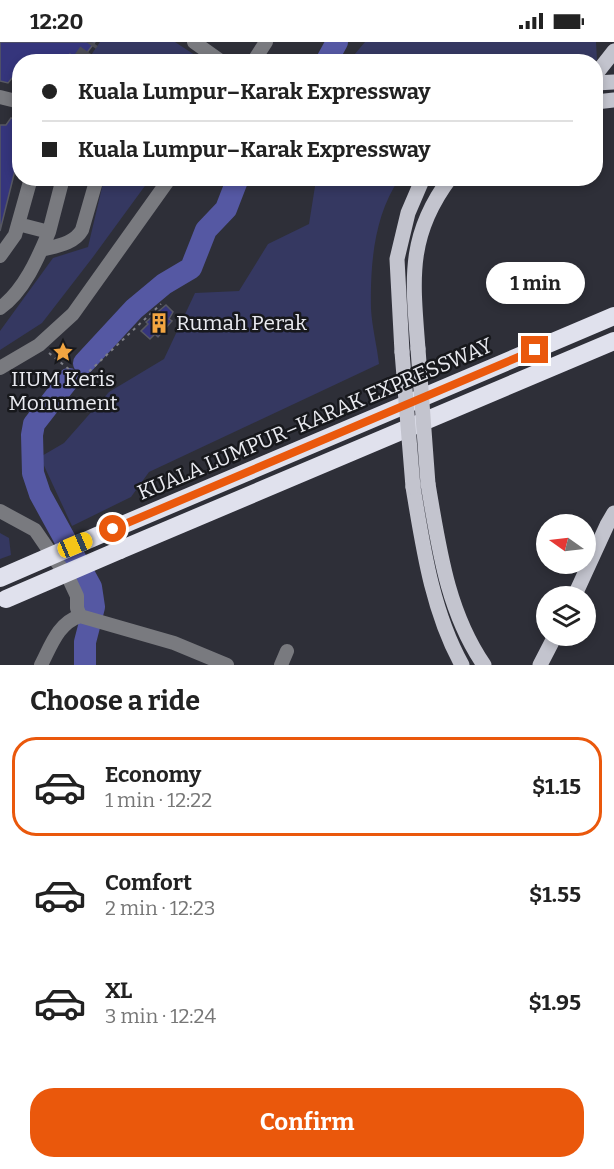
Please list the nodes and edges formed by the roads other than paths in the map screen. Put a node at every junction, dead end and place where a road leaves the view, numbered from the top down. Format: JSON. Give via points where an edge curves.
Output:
{"nodes":[{"id":1,"x":194,"y":42,"type":"edge"},
{"id":2,"x":614,"y":51,"type":"edge"},
{"id":3,"x":211,"y":54,"type":"edge"},
{"id":4,"x":603,"y":65,"type":"edge"},
{"id":5,"x":29,"y":186,"type":"edge"},
{"id":6,"x":61,"y":186,"type":"edge"},
{"id":7,"x":95,"y":186,"type":"edge"},
{"id":8,"x":164,"y":186,"type":"edge"},
{"id":9,"x":420,"y":186,"type":"edge"},
{"id":10,"x":445,"y":186,"type":"edge"},
{"id":11,"x":18,"y":224,"type":"junction"},
{"id":12,"x":49,"y":232,"type":"junction"},
{"id":13,"x":41,"y":250,"type":"junction"},
{"id":14,"x":0,"y":256,"type":"edge"},
{"id":15,"x":0,"y":308,"type":"edge"},
{"id":16,"x":614,"y":316,"type":"edge"},
{"id":17,"x":614,"y":341,"type":"edge"},
{"id":18,"x":0,"y":368,"type":"edge"},
{"id":19,"x":421,"y":485,"type":"junction"},
{"id":20,"x":0,"y":511,"type":"edge"},
{"id":21,"x":614,"y":513,"type":"edge"},
{"id":22,"x":0,"y":578,"type":"edge"},
{"id":23,"x":579,"y":586,"type":"edge"},
{"id":24,"x":3,"y":601,"type":"edge"},
{"id":25,"x":80,"y":616,"type":"junction"},
{"id":26,"x":550,"y":646,"type":"edge"},
{"id":27,"x":557,"y":646,"type":"edge"},
{"id":28,"x":287,"y":651,"type":"dead end"},
{"id":29,"x":41,"y":665,"type":"edge"},
{"id":30,"x":227,"y":665,"type":"edge"},
{"id":31,"x":281,"y":665,"type":"edge"},
{"id":32,"x":462,"y":665,"type":"edge"},
{"id":33,"x":484,"y":665,"type":"edge"},
{"id":34,"x":540,"y":665,"type":"edge"},
{"id":35,"x":550,"y":665,"type":"edge"}],
"edges":[{"from":1,"to":3,"type":"street"},
{"from":2,"to":4,"type":"main road"},
{"from":5,"to":11,"type":"street"},
{"from":6,"to":12,"type":"street"},
{"from":7,"to":13,"type":"street","via":[[78,238]]},
{"from":8,"to":18,"type":"street","via":[[73,314],[39,345]]},
{"from":9,"to":19,"type":"main road","bridge":true,"via":[[408,213],[397,259],[402,352]]},
{"from":10,"to":19,"type":"main road","bridge":true,"via":[[422,229],[413,279]]},
{"from":11,"to":12,"type":"street"},
{"from":11,"to":14,"type":"street","via":[[15,236]]},
{"from":12,"to":13,"type":"street"},
{"from":13,"to":15,"type":"street","via":[[27,276]]},
{"from":16,"to":22,"type":"highway","name":"KUALA LUMPUR–KARAK EXPRESSWAY","bridge":true},
{"from":17,"to":24,"type":"highway","bridge":true},
{"from":19,"to":32,"type":"main road","via":[[423,546],[445,628]]},
{"from":19,"to":33,"type":"main road","via":[[447,584],[469,643]]},
{"from":20,"to":25,"type":"street","via":[[35,530],[69,580]]},
{"from":21,"to":23,"type":"main road"},
{"from":25,"to":29,"type":"street","via":[[69,620],[59,631]]},
{"from":25,"to":30,"type":"street","via":[[174,643]]},
{"from":26,"to":34,"type":"main road"},
{"from":27,"to":35,"type":"main road"},
{"from":28,"to":31,"type":"street"}]}
